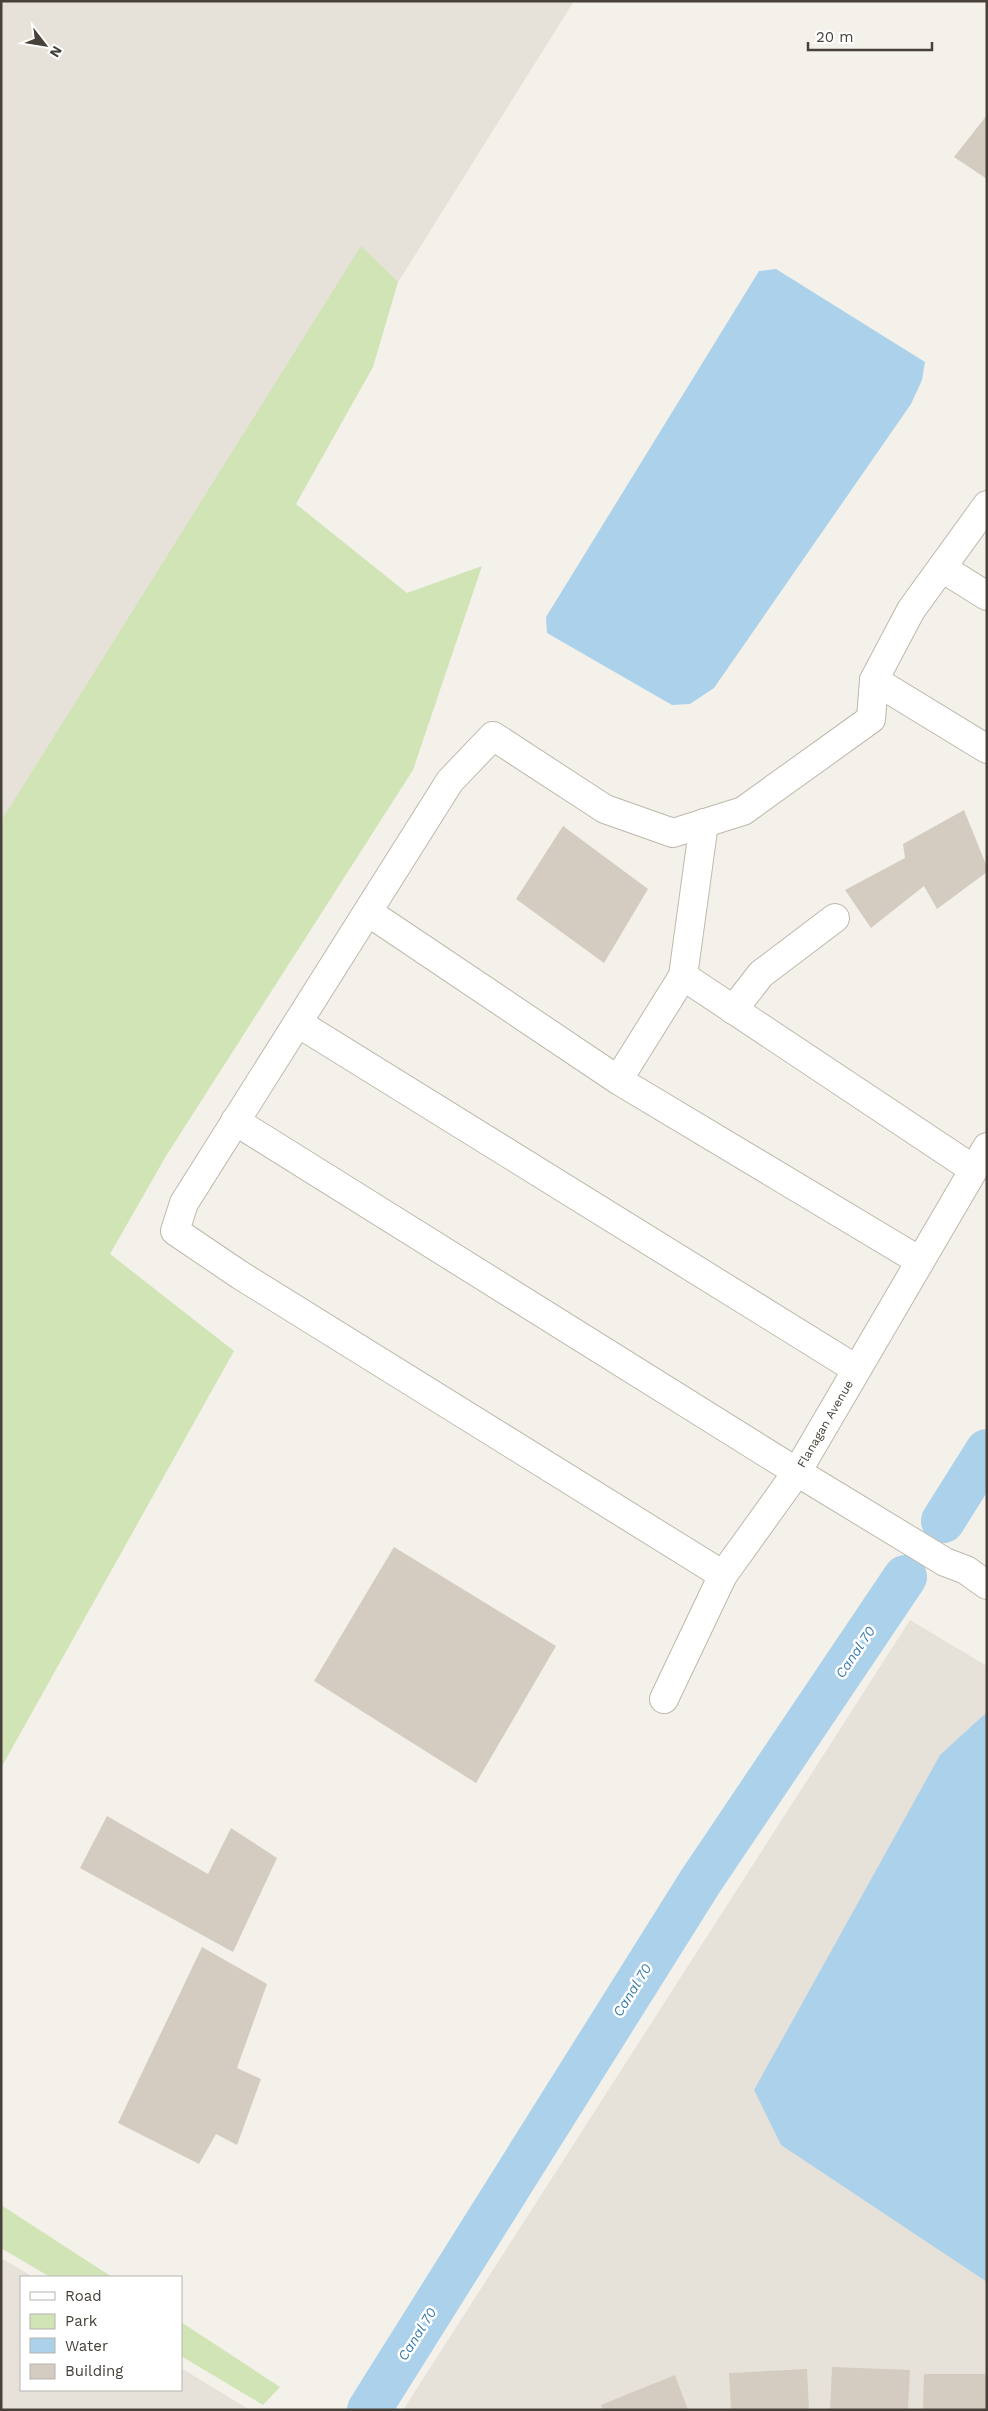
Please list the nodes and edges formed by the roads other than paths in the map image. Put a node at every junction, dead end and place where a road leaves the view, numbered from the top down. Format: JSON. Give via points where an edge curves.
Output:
{"nodes":[{"id":1,"x":987,"y":505,"type":"edge"},
{"id":2,"x":942,"y":568,"type":"junction"},
{"id":3,"x":987,"y":596,"type":"edge"},
{"id":4,"x":874,"y":680,"type":"junction"},
{"id":5,"x":987,"y":749,"type":"edge"},
{"id":6,"x":704,"y":823,"type":"junction"},
{"id":7,"x":368,"y":912,"type":"junction"},
{"id":8,"x":835,"y":918,"type":"dead end"},
{"id":9,"x":683,"y":976,"type":"junction"},
{"id":10,"x":733,"y":1010,"type":"junction"},
{"id":11,"x":298,"y":1023,"type":"junction"},
{"id":12,"x":618,"y":1080,"type":"junction"},
{"id":13,"x":236,"y":1122,"type":"junction"},
{"id":14,"x":980,"y":1158,"type":"edge"},
{"id":15,"x":920,"y":1260,"type":"junction"},
{"id":16,"x":856,"y":1369,"type":"junction"},
{"id":17,"x":797,"y":1472,"type":"junction"},
{"id":18,"x":723,"y":1575,"type":"junction"},
{"id":19,"x":987,"y":1585,"type":"edge"},
{"id":20,"x":664,"y":1699,"type":"dead end"}],
"edges":[{"from":1,"to":2,"type":"street"},
{"from":2,"to":3,"type":"street"},
{"from":2,"to":4,"type":"street","via":[[911,610]]},
{"from":4,"to":5,"type":"street"},
{"from":4,"to":6,"type":"street","via":[[871,719],[743,812]]},
{"from":6,"to":7,"type":"street","via":[[674,833],[605,809],[493,736],[450,781]]},
{"from":6,"to":9,"type":"street"},
{"from":7,"to":11,"type":"street"},
{"from":7,"to":12,"type":"street"},
{"from":8,"to":10,"type":"street","via":[[762,974]]},
{"from":9,"to":10,"type":"street"},
{"from":9,"to":12,"type":"street"},
{"from":10,"to":14,"type":"street"},
{"from":11,"to":13,"type":"street"},
{"from":11,"to":16,"type":"street"},
{"from":12,"to":15,"type":"street"},
{"from":13,"to":17,"type":"street"},
{"from":13,"to":18,"type":"street","via":[[184,1204],[175,1231]]},
{"from":14,"to":15,"type":"street","name":"Flanagan Avenue"},
{"from":15,"to":16,"type":"street","name":"Flanagan Avenue"},
{"from":16,"to":17,"type":"street","name":"Flanagan Avenue"},
{"from":17,"to":18,"type":"street","name":"Flanagan Avenue"},
{"from":17,"to":19,"type":"street"},
{"from":18,"to":20,"type":"street","name":"Flanagan Avenue"}]}
